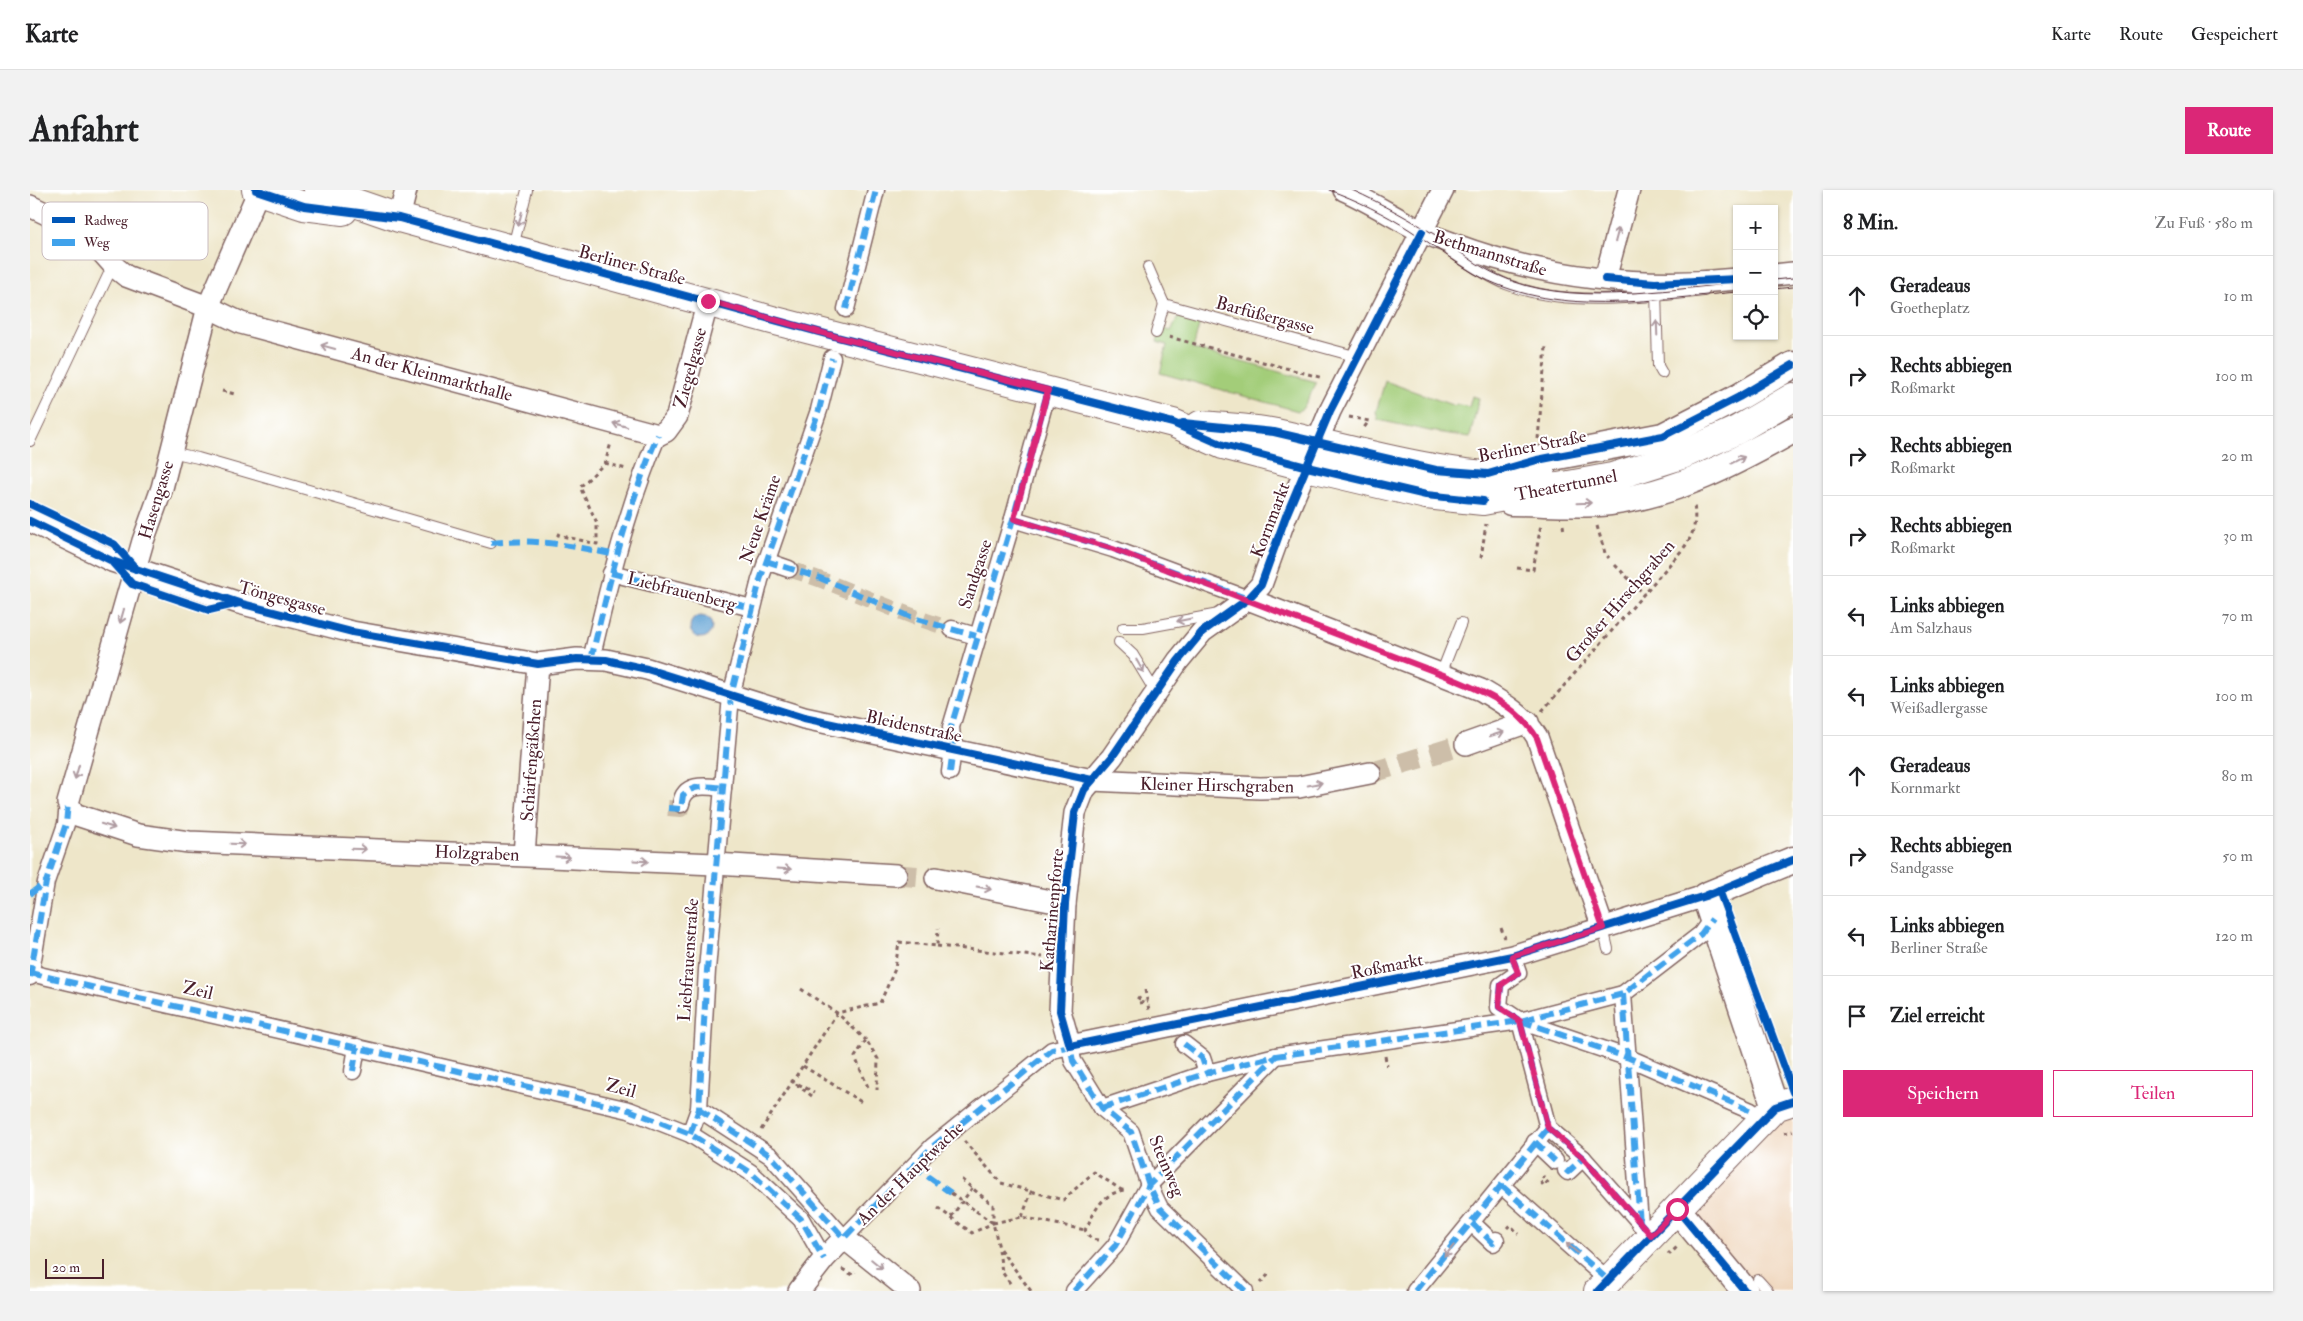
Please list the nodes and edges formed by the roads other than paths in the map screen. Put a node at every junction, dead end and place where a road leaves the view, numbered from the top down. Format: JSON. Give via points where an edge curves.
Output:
{"nodes":[{"id":1,"x":258,"y":190,"type":"edge"},
{"id":2,"x":318,"y":190,"type":"edge"},
{"id":3,"x":406,"y":190,"type":"edge"},
{"id":4,"x":527,"y":190,"type":"edge"},
{"id":5,"x":876,"y":190,"type":"edge"},
{"id":6,"x":1344,"y":190,"type":"edge"},
{"id":7,"x":1443,"y":190,"type":"edge"},
{"id":8,"x":1629,"y":190,"type":"edge"},
{"id":9,"x":30,"y":206,"type":"edge"},
{"id":10,"x":42,"y":212,"type":"edge"},
{"id":11,"x":399,"y":218,"type":"junction"},
{"id":12,"x":1422,"y":232,"type":"junction"},
{"id":13,"x":513,"y":249,"type":"junction"},
{"id":14,"x":108,"y":260,"type":"edge"},
{"id":15,"x":112,"y":265,"type":"junction"},
{"id":16,"x":1148,"y":267,"type":"dead end"},
{"id":17,"x":1793,"y":273,"type":"edge"},
{"id":18,"x":1778,"y":275,"type":"edge"},
{"id":19,"x":1605,"y":279,"type":"junction"},
{"id":20,"x":1733,"y":279,"type":"edge"},
{"id":21,"x":1793,"y":283,"type":"edge"},
{"id":22,"x":1778,"y":284,"type":"edge"},
{"id":23,"x":1733,"y":288,"type":"edge"},
{"id":24,"x":1656,"y":289,"type":"junction"},
{"id":25,"x":708,"y":301,"type":"junction"},
{"id":26,"x":1164,"y":304,"type":"junction"},
{"id":27,"x":208,"y":307,"type":"junction"},
{"id":28,"x":846,"y":309,"type":"dead end"},
{"id":29,"x":1158,"y":334,"type":"road end"},
{"id":30,"x":1358,"y":357,"type":"junction"},
{"id":31,"x":832,"y":358,"type":"dead end"},
{"id":32,"x":1793,"y":365,"type":"edge"},
{"id":33,"x":1662,"y":373,"type":"dead end"},
{"id":34,"x":1048,"y":390,"type":"junction"},
{"id":35,"x":1793,"y":397,"type":"edge"},
{"id":36,"x":1793,"y":430,"type":"edge"},
{"id":37,"x":662,"y":433,"type":"junction"},
{"id":38,"x":30,"y":441,"type":"edge"},
{"id":39,"x":171,"y":452,"type":"junction"},
{"id":40,"x":1312,"y":455,"type":"junction"},
{"id":41,"x":1648,"y":466,"type":"junction"},
{"id":42,"x":1488,"y":474,"type":"junction"},
{"id":43,"x":1485,"y":510,"type":"junction"},
{"id":44,"x":1014,"y":519,"type":"junction"},
{"id":45,"x":30,"y":521,"type":"edge"},
{"id":46,"x":491,"y":542,"type":"dead end"},
{"id":47,"x":766,"y":561,"type":"junction"},
{"id":48,"x":136,"y":569,"type":"junction"},
{"id":49,"x":789,"y":569,"type":"tunnel mouth"},
{"id":50,"x":612,"y":571,"type":"junction"},
{"id":51,"x":1240,"y":605,"type":"junction"},
{"id":52,"x":752,"y":608,"type":"junction"},
{"id":53,"x":1461,"y":623,"type":"dead end"},
{"id":54,"x":1123,"y":628,"type":"dead end"},
{"id":55,"x":952,"y":629,"type":"tunnel mouth"},
{"id":56,"x":976,"y":636,"type":"junction"},
{"id":57,"x":1119,"y":642,"type":"dead end"},
{"id":58,"x":591,"y":660,"type":"junction"},
{"id":59,"x":538,"y":664,"type":"junction"},
{"id":60,"x":1441,"y":674,"type":"junction"},
{"id":61,"x":1156,"y":694,"type":"junction"},
{"id":62,"x":731,"y":696,"type":"junction"},
{"id":63,"x":1528,"y":722,"type":"junction"},
{"id":64,"x":1466,"y":744,"type":"tunnel mouth"},
{"id":65,"x":953,"y":749,"type":"junction"},
{"id":66,"x":950,"y":772,"type":"dead end"},
{"id":67,"x":1370,"y":773,"type":"tunnel mouth"},
{"id":68,"x":1092,"y":780,"type":"junction"},
{"id":69,"x":723,"y":788,"type":"junction"},
{"id":70,"x":68,"y":803,"type":"junction"},
{"id":71,"x":681,"y":804,"type":"tunnel mouth"},
{"id":72,"x":524,"y":855,"type":"junction"},
{"id":73,"x":1793,"y":860,"type":"edge"},
{"id":74,"x":716,"y":864,"type":"junction"},
{"id":75,"x":896,"y":875,"type":"tunnel mouth"},
{"id":76,"x":936,"y":878,"type":"tunnel mouth"},
{"id":77,"x":46,"y":882,"type":"junction"},
{"id":78,"x":30,"y":894,"type":"edge"},
{"id":79,"x":1065,"y":904,"type":"junction"},
{"id":80,"x":1709,"y":908,"type":"junction"},
{"id":81,"x":1603,"y":928,"type":"junction"},
{"id":82,"x":1608,"y":949,"type":"dead end"},
{"id":83,"x":1512,"y":956,"type":"junction"},
{"id":84,"x":30,"y":974,"type":"edge"},
{"id":85,"x":1623,"y":994,"type":"junction"},
{"id":86,"x":1520,"y":1021,"type":"junction"},
{"id":87,"x":1184,"y":1044,"type":"dead end"},
{"id":88,"x":1070,"y":1046,"type":"junction"},
{"id":89,"x":357,"y":1047,"type":"junction"},
{"id":90,"x":1276,"y":1056,"type":"junction"},
{"id":91,"x":1629,"y":1058,"type":"junction"},
{"id":92,"x":353,"y":1071,"type":"dead end"},
{"id":93,"x":1207,"y":1073,"type":"junction"},
{"id":94,"x":1773,"y":1106,"type":"edge"},
{"id":95,"x":1102,"y":1108,"type":"junction"},
{"id":96,"x":700,"y":1110,"type":"junction"},
{"id":97,"x":1548,"y":1128,"type":"junction"},
{"id":98,"x":690,"y":1134,"type":"junction"},
{"id":99,"x":1535,"y":1142,"type":"junction"},
{"id":100,"x":1583,"y":1158,"type":"junction"},
{"id":101,"x":1149,"y":1186,"type":"junction"},
{"id":102,"x":1502,"y":1186,"type":"junction"},
{"id":103,"x":1677,"y":1209,"type":"junction"},
{"id":104,"x":1472,"y":1223,"type":"junction"},
{"id":105,"x":1645,"y":1230,"type":"junction"},
{"id":106,"x":844,"y":1238,"type":"junction"},
{"id":107,"x":1496,"y":1240,"type":"dead end"},
{"id":108,"x":824,"y":1259,"type":"junction"},
{"id":109,"x":1603,"y":1286,"type":"edge"},
{"id":110,"x":1752,"y":1286,"type":"edge"},
{"id":111,"x":799,"y":1291,"type":"edge"},
{"id":112,"x":910,"y":1291,"type":"edge"},
{"id":113,"x":1074,"y":1291,"type":"edge"},
{"id":114,"x":1245,"y":1291,"type":"edge"},
{"id":115,"x":1415,"y":1291,"type":"edge"},
{"id":116,"x":1768,"y":1291,"type":"edge"}],
"edges":[{"from":1,"to":11,"type":"main road","name":"Berliner Straße","via":[[304,206]]},
{"from":1,"to":27,"type":"street","name":"Hasengasse"},
{"from":2,"to":11,"type":"main road","name":"Berliner Straße"},
{"from":3,"to":11,"type":"street"},
{"from":4,"to":13,"type":"lane","one_way":true},
{"from":5,"to":28,"type":"street"},
{"from":6,"to":12,"type":"street","name":"Bethmannstraße"},
{"from":7,"to":12,"type":"street","name":"Kornmarkt"},
{"from":19,"to":8,"type":"street","one_way":true},
{"from":9,"to":10,"type":"street","name":"An der Kleinmarkthalle"},
{"from":11,"to":13,"type":"main road","name":"Berliner Straße"},
{"from":12,"to":19,"type":"street","name":"Bethmannstraße","via":[[1486,256],[1548,272]]},
{"from":12,"to":24,"type":"lane","name":"Bethmannstraße","via":[[1487,275],[1523,289],[1576,297]]},
{"from":12,"to":30,"type":"street","name":"Kornmarkt"},
{"from":13,"to":25,"type":"main road","name":"Berliner Straße"},
{"from":14,"to":15,"type":"street","name":"An der Kleinmarkthalle"},
{"from":15,"to":27,"type":"street","name":"An der Kleinmarkthalle","via":[[132,279]]},
{"from":15,"to":38,"type":"lane"},
{"from":16,"to":26,"type":"lane"},
{"from":17,"to":18,"type":"street"},
{"from":19,"to":24,"type":"street","name":"Bethmannstraße"},
{"from":20,"to":24,"type":"street","name":"Bethmannstraße"},
{"from":21,"to":22,"type":"lane"},
{"from":23,"to":24,"type":"lane","name":"Bethmannstraße"},
{"from":33,"to":24,"type":"lane","one_way":true,"via":[[1658,366]]},
{"from":25,"to":34,"type":"main road","name":"Berliner Straße"},
{"from":25,"to":37,"type":"street","name":"Ziegelgasse","via":[[678,416]]},
{"from":26,"to":29,"type":"lane"},
{"from":26,"to":30,"type":"lane","name":"Barfüßergasse"},
{"from":37,"to":27,"type":"street","name":"An der Kleinmarkthalle","one_way":true,"via":[[241,323]]},
{"from":27,"to":39,"type":"street","name":"Hasengasse"},
{"from":30,"to":40,"type":"street","name":"Kornmarkt"},
{"from":31,"to":47,"type":"street","name":"Neue Kräme","via":[[819,410]]},
{"from":32,"to":42,"type":"street","name":"Berliner Straße","via":[[1739,397],[1680,419],[1663,436],[1537,460]]},
{"from":34,"to":40,"type":"main road","name":"Berliner Straße","via":[[1173,423],[1223,445]]},
{"from":34,"to":44,"type":"street","name":"Sandgasse"},
{"from":35,"to":41,"type":"main road","name":"Theatertunnel","via":[[1710,443]]},
{"from":43,"to":36,"type":"street","name":"Berliner Straße","one_way":true,"via":[[1611,502],[1715,472]]},
{"from":37,"to":50,"type":"street","via":[[642,473]]},
{"from":39,"to":46,"type":"lane"},
{"from":39,"to":48,"type":"street","name":"Hasengasse"},
{"from":40,"to":42,"type":"main road","name":"Berliner Straße"},
{"from":40,"to":43,"type":"main road","name":"Berliner Straße","via":[[1426,495]]},
{"from":40,"to":51,"type":"street","name":"Kornmarkt","via":[[1261,585]]},
{"from":41,"to":42,"type":"main road","name":"Theatertunnel","via":[[1546,477],[1510,478]]},
{"from":41,"to":43,"type":"main road","name":"Theatertunnel"},
{"from":44,"to":51,"type":"street","via":[[1113,549]]},
{"from":44,"to":56,"type":"street","name":"Sandgasse"},
{"from":45,"to":48,"type":"street","name":"Töngesgasse","via":[[112,561]]},
{"from":47,"to":49,"type":"street"},
{"from":47,"to":52,"type":"street","name":"Neue Kräme"},
{"from":48,"to":59,"type":"street","name":"Töngesgasse","via":[[239,603],[344,630]]},
{"from":48,"to":70,"type":"street","name":"Hasengasse","one_way":true},
{"from":50,"to":52,"type":"street","name":"Liebfrauenberg"},
{"from":50,"to":58,"type":"street","name":"Liebfrauenberg"},
{"from":51,"to":54,"type":"lane","one_way":true,"via":[[1144,628]]},
{"from":51,"to":60,"type":"street"},
{"from":51,"to":61,"type":"street","name":"Kornmarkt","via":[[1202,632]]},
{"from":52,"to":62,"type":"street","name":"Neue Kräme"},
{"from":53,"to":60,"type":"lane"},
{"from":55,"to":56,"type":"street"},
{"from":56,"to":65,"type":"street","name":"Sandgasse","via":[[951,727]]},
{"from":57,"to":61,"type":"lane","one_way":true,"via":[[1134,655]]},
{"from":58,"to":59,"type":"street"},
{"from":58,"to":62,"type":"street","via":[[647,669]]},
{"from":59,"to":72,"type":"street","name":"Schärfengäßchen"},
{"from":60,"to":63,"type":"street","via":[[1481,690]]},
{"from":61,"to":68,"type":"street","name":"Kornmarkt"},
{"from":62,"to":65,"type":"street","name":"Bleidenstraße","via":[[804,718]]},
{"from":62,"to":69,"type":"street","name":"Liebfrauenstraße"},
{"from":64,"to":63,"type":"street","one_way":true},
{"from":63,"to":81,"type":"street","via":[[1537,738]]},
{"from":65,"to":66,"type":"street","name":"Sandgasse"},
{"from":65,"to":68,"type":"street","name":"Bleidenstraße"},
{"from":68,"to":67,"type":"street","name":"Kleiner Hirschgraben","one_way":true,"via":[[1260,788],[1299,787]]},
{"from":68,"to":79,"type":"street","name":"Katharinenpforte","via":[[1084,790],[1076,813]]},
{"from":69,"to":71,"type":"street","via":[[701,786],[688,790]]},
{"from":69,"to":74,"type":"street","name":"Liebfrauenstraße"},
{"from":70,"to":72,"type":"street","name":"Holzgraben","one_way":true,"via":[[74,814],[93,822],[138,835],[189,842]]},
{"from":70,"to":77,"type":"street","name":"Hasengasse","via":[[66,824]]},
{"from":72,"to":74,"type":"street","name":"Holzgraben","one_way":true},
{"from":73,"to":80,"type":"street"},
{"from":74,"to":75,"type":"street","name":"Holzgraben","one_way":true},
{"from":74,"to":96,"type":"street","name":"Liebfrauenstraße"},
{"from":76,"to":79,"type":"street","one_way":true},
{"from":77,"to":78,"type":"street"},
{"from":77,"to":84,"type":"street","name":"Hasengasse"},
{"from":79,"to":88,"type":"street","name":"Katharinenpforte","via":[[1060,1011]]},
{"from":80,"to":81,"type":"street","name":"Roßmarkt"},
{"from":80,"to":85,"type":"street","via":[[1701,934]]},
{"from":80,"to":94,"type":"street"},
{"from":81,"to":82,"type":"lane"},
{"from":81,"to":83,"type":"street","name":"Roßmarkt"},
{"from":83,"to":86,"type":"street","via":[[1518,973],[1501,985],[1499,1007]]},
{"from":83,"to":88,"type":"street","name":"Roßmarkt"},
{"from":84,"to":89,"type":"street","name":"Zeil"},
{"from":85,"to":86,"type":"street"},
{"from":85,"to":91,"type":"street"},
{"from":86,"to":90,"type":"street"},
{"from":86,"to":91,"type":"street"},
{"from":86,"to":97,"type":"street"},
{"from":87,"to":93,"type":"street","via":[[1202,1058]]},
{"from":88,"to":95,"type":"street","name":"Steinweg","via":[[1073,1061]]},
{"from":88,"to":106,"type":"street","name":"An der Hauptwache","via":[[1052,1050],[932,1147]]},
{"from":89,"to":92,"type":"street"},
{"from":89,"to":98,"type":"street","name":"Zeil","via":[[629,1110]]},
{"from":90,"to":93,"type":"street"},
{"from":90,"to":101,"type":"street"},
{"from":91,"to":94,"type":"street"},
{"from":91,"to":105,"type":"street"},
{"from":93,"to":95,"type":"street"},
{"from":94,"to":103,"type":"main road"},
{"from":95,"to":101,"type":"street","name":"Steinweg","via":[[1131,1132]]},
{"from":96,"to":98,"type":"street","name":"Liebfrauenstraße"},
{"from":96,"to":106,"type":"street","via":[[771,1156]]},
{"from":97,"to":99,"type":"street"},
{"from":97,"to":100,"type":"street"},
{"from":98,"to":108,"type":"street","name":"Zeil","via":[[750,1172],[801,1219]]},
{"from":99,"to":100,"type":"street","via":[[1559,1168],[1568,1172]]},
{"from":99,"to":102,"type":"street"},
{"from":100,"to":105,"type":"street"},
{"from":101,"to":113,"type":"street","via":[[1115,1246]]},
{"from":101,"to":114,"type":"street","name":"Steinweg","via":[[1160,1208]]},
{"from":102,"to":104,"type":"street"},
{"from":109,"to":102,"type":"street","one_way":true},
{"from":103,"to":105,"type":"main road"},
{"from":103,"to":110,"type":"street"},
{"from":104,"to":107,"type":"street","via":[[1493,1244]]},
{"from":104,"to":115,"type":"street","one_way":true},
{"from":105,"to":109,"type":"main road"},
{"from":106,"to":108,"type":"street"},
{"from":106,"to":112,"type":"street","name":"An der Hauptwache","one_way":true},
{"from":108,"to":111,"type":"street"},
{"from":110,"to":116,"type":"lane"}]}
